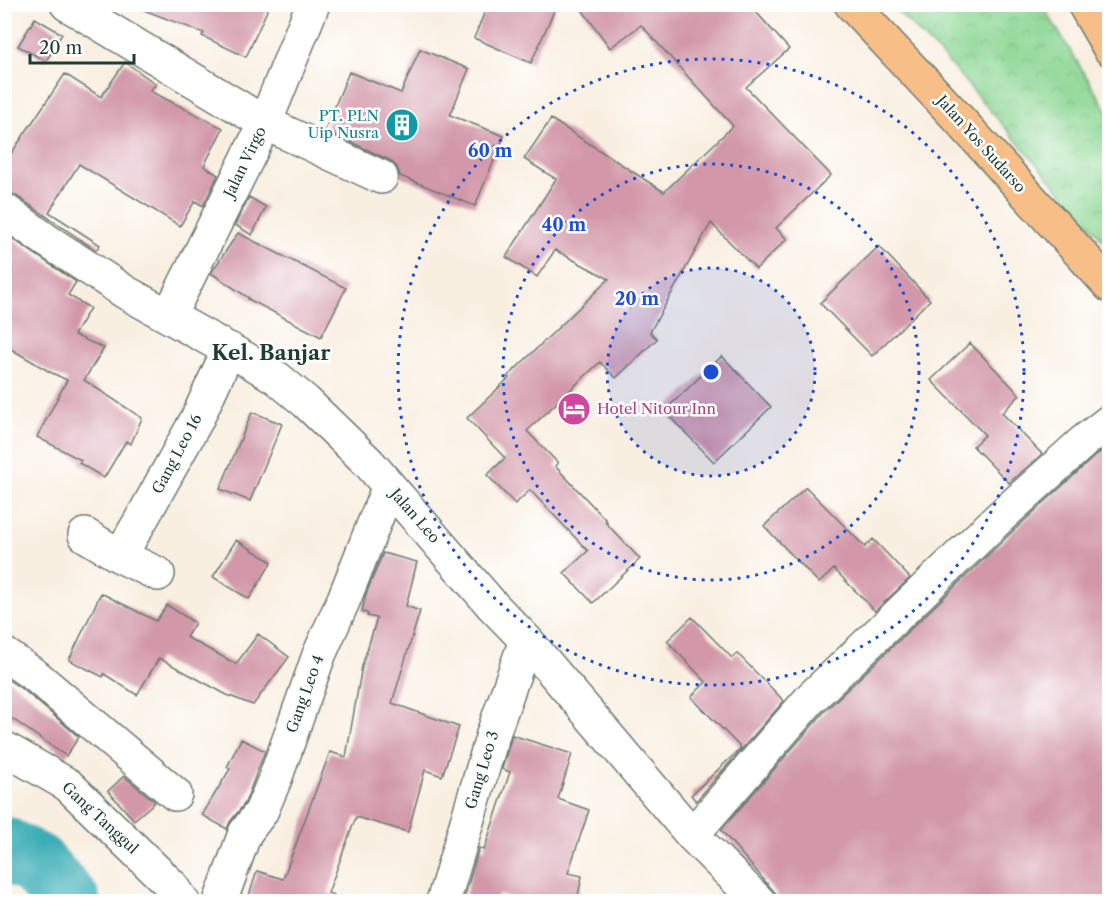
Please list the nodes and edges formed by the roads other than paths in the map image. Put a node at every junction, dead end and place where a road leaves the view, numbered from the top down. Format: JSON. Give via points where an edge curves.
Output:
{"nodes":[{"id":1,"x":67,"y":4,"type":"edge"},
{"id":2,"x":313,"y":4,"type":"edge"},
{"id":3,"x":851,"y":4,"type":"edge"},
{"id":4,"x":1084,"y":4,"type":"edge"},
{"id":5,"x":1110,"y":49,"type":"edge"},
{"id":6,"x":265,"y":123,"type":"junction"},
{"id":7,"x":381,"y":177,"type":"dead end"},
{"id":8,"x":4,"y":210,"type":"edge"},
{"id":9,"x":1110,"y":286,"type":"edge"},
{"id":10,"x":169,"y":316,"type":"junction"},
{"id":11,"x":229,"y":349,"type":"junction"},
{"id":12,"x":1110,"y":421,"type":"edge"},
{"id":13,"x":389,"y":486,"type":"junction"},
{"id":14,"x":84,"y":535,"type":"dead end"},
{"id":15,"x":120,"y":556,"type":"junction"},
{"id":16,"x":158,"y":574,"type":"dead end"},
{"id":17,"x":526,"y":640,"type":"junction"},
{"id":18,"x":4,"y":654,"type":"edge"},
{"id":19,"x":4,"y":748,"type":"edge"},
{"id":20,"x":175,"y":794,"type":"dead end"},
{"id":21,"x":692,"y":835,"type":"junction"},
{"id":22,"x":183,"y":902,"type":"edge"},
{"id":23,"x":220,"y":902,"type":"edge"},
{"id":24,"x":443,"y":902,"type":"edge"},
{"id":25,"x":759,"y":902,"type":"edge"}],
"edges":[{"from":1,"to":6,"type":"street"},
{"from":2,"to":6,"type":"street","name":"Jalan Virgo"},
{"from":3,"to":9,"type":"main road","name":"Jalan Yos Sudarso"},
{"from":4,"to":5,"type":"main road"},
{"from":6,"to":7,"type":"street"},
{"from":6,"to":10,"type":"street","name":"Jalan Virgo"},
{"from":8,"to":10,"type":"street","name":"Jalan Leo","via":[[125,292]]},
{"from":10,"to":11,"type":"street","name":"Jalan Leo"},
{"from":11,"to":13,"type":"street","name":"Jalan Leo","via":[[277,378],[306,402]]},
{"from":11,"to":15,"type":"street","name":"Gang Leo 16","via":[[197,419]]},
{"from":12,"to":21,"type":"street","via":[[999,518],[811,698]]},
{"from":13,"to":17,"type":"street","name":"Jalan Leo"},
{"from":13,"to":23,"type":"street","name":"Gang Leo 4","via":[[319,655],[275,779],[261,812],[245,833]]},
{"from":14,"to":15,"type":"street"},
{"from":15,"to":16,"type":"street"},
{"from":17,"to":21,"type":"street","name":"Jalan Leo"},
{"from":17,"to":24,"type":"street","name":"Gang Leo 3","via":[[494,731]]},
{"from":18,"to":20,"type":"street","via":[[37,677]]},
{"from":19,"to":22,"type":"street","name":"Gang Tanggul","via":[[68,785],[173,886]]},
{"from":21,"to":25,"type":"street","name":"Jalan Leo"}]}
